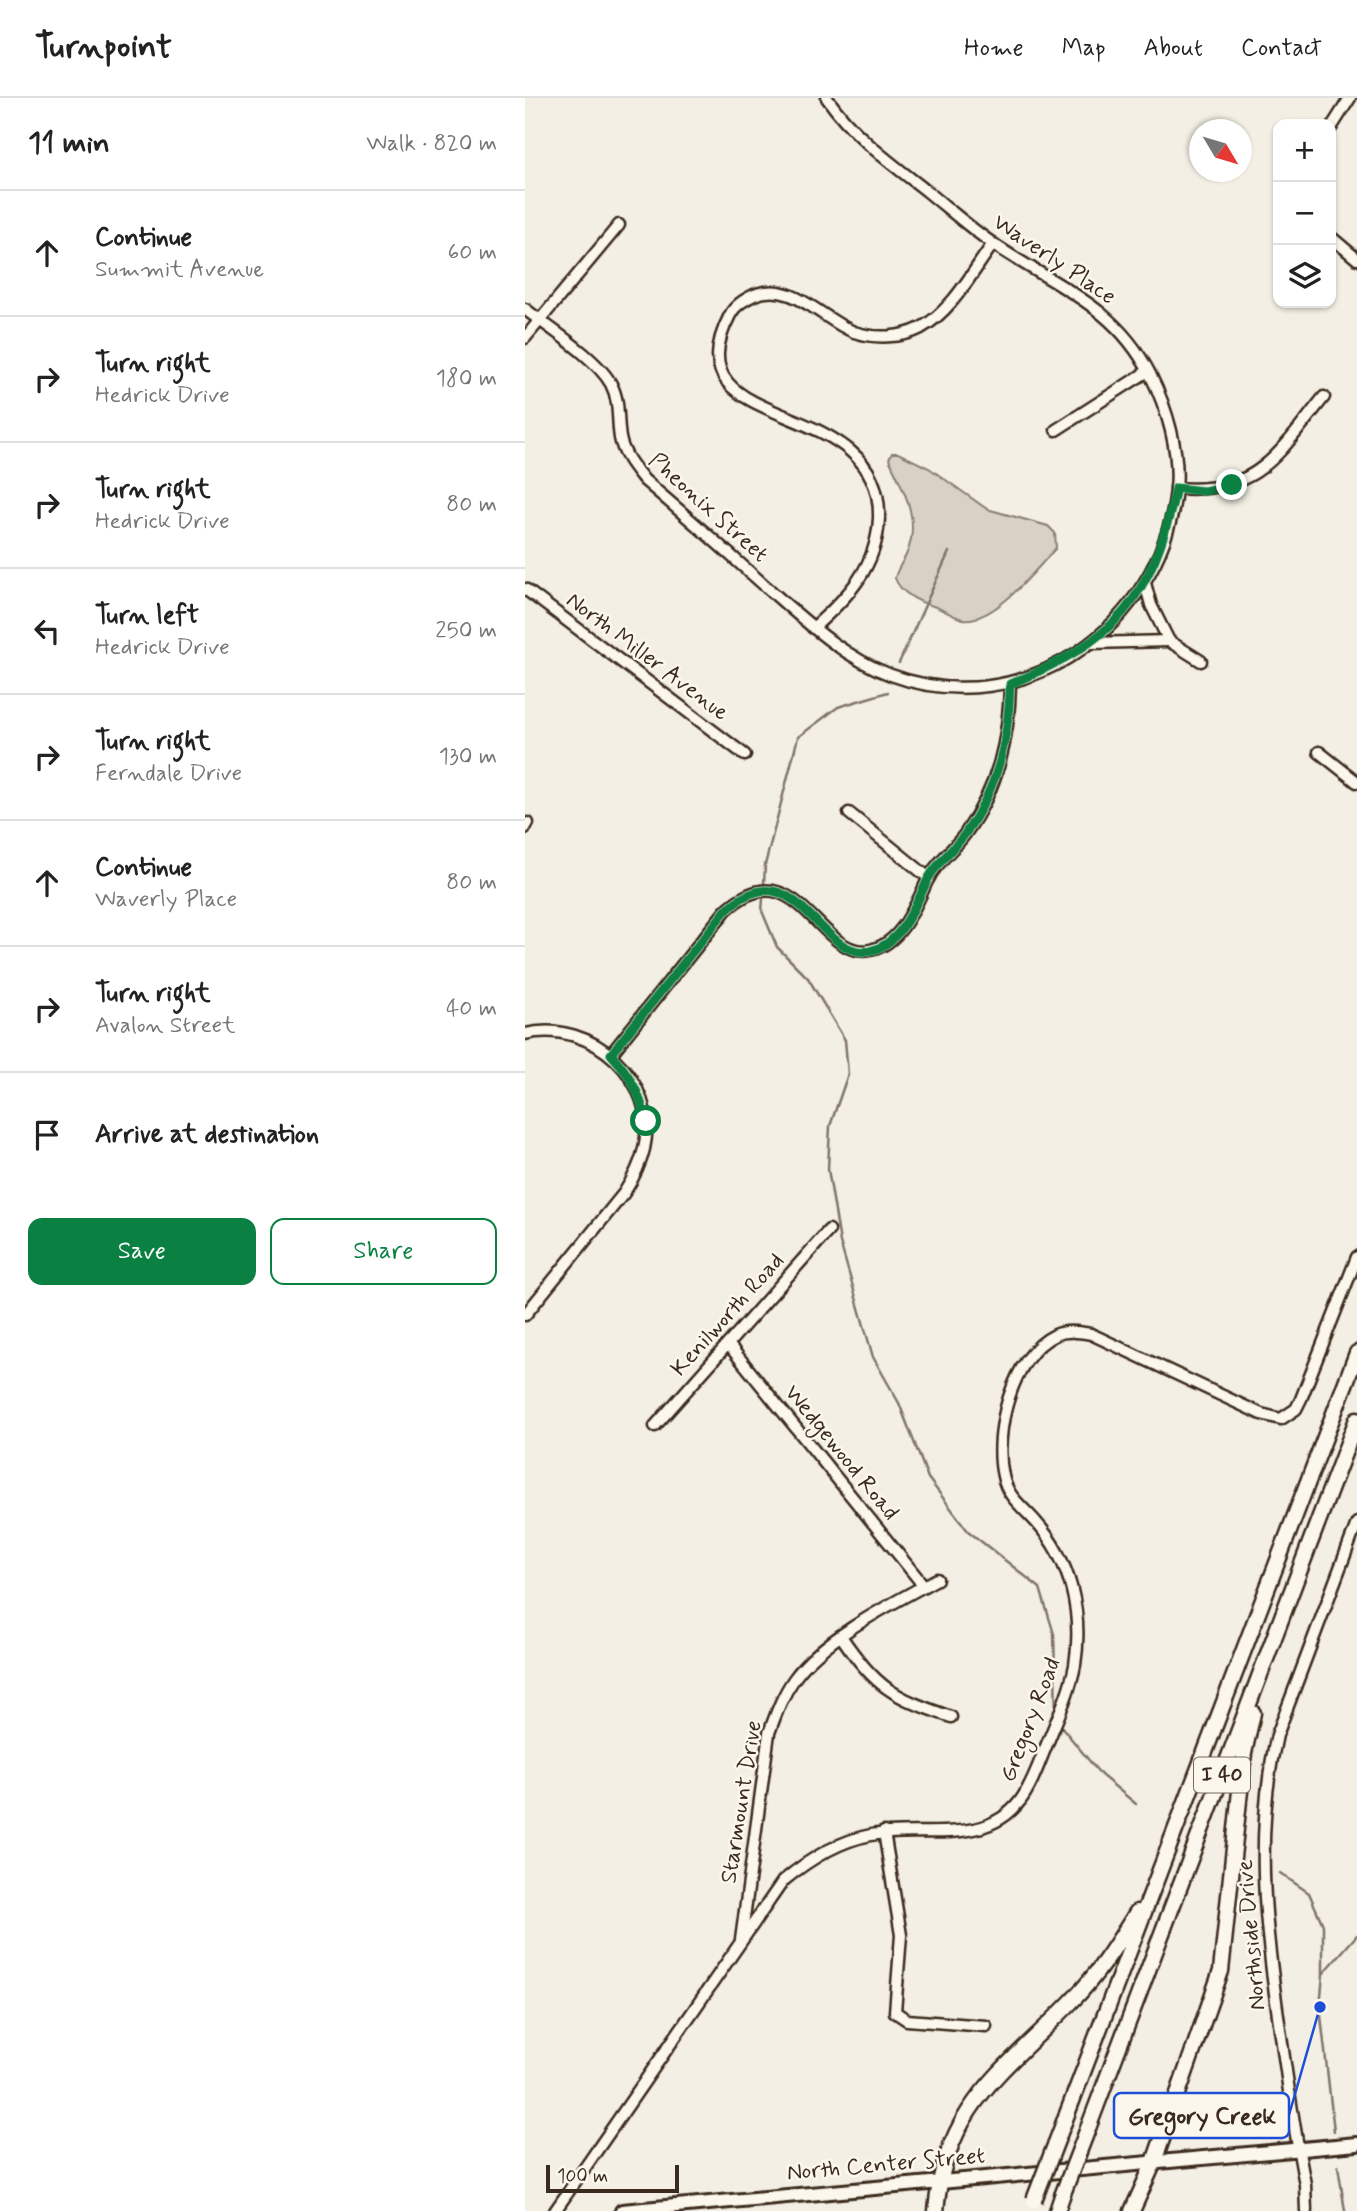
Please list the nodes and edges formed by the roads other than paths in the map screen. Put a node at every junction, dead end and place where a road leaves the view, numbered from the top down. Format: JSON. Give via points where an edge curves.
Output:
{"nodes":[{"id":1,"x":827,"y":98,"type":"edge"},
{"id":2,"x":1349,"y":98,"type":"edge"},
{"id":3,"x":1336,"y":120,"type":"edge"},
{"id":4,"x":619,"y":225,"type":"dead end"},
{"id":5,"x":1336,"y":241,"type":"edge"},
{"id":6,"x":993,"y":244,"type":"junction"},
{"id":7,"x":1357,"y":259,"type":"edge"},
{"id":8,"x":525,"y":309,"type":"edge"},
{"id":9,"x":539,"y":320,"type":"junction"},
{"id":10,"x":525,"y":338,"type":"edge"},
{"id":11,"x":1148,"y":371,"type":"junction"},
{"id":12,"x":1324,"y":397,"type":"dead end"},
{"id":13,"x":1056,"y":429,"type":"dead end"},
{"id":14,"x":1176,"y":488,"type":"junction"},
{"id":15,"x":1145,"y":583,"type":"junction"},
{"id":16,"x":525,"y":589,"type":"edge"},
{"id":17,"x":813,"y":628,"type":"junction"},
{"id":18,"x":1169,"y":641,"type":"junction"},
{"id":19,"x":1091,"y":643,"type":"junction"},
{"id":20,"x":1201,"y":661,"type":"dead end"},
{"id":21,"x":1010,"y":684,"type":"junction"},
{"id":22,"x":1319,"y":752,"type":"dead end"},
{"id":23,"x":745,"y":755,"type":"dead end"},
{"id":24,"x":1357,"y":782,"type":"edge"},
{"id":25,"x":849,"y":813,"type":"dead end"},
{"id":26,"x":929,"y":878,"type":"junction"},
{"id":27,"x":525,"y":1034,"type":"edge"},
{"id":28,"x":611,"y":1054,"type":"junction"},
{"id":29,"x":829,"y":1230,"type":"dead end"},
{"id":30,"x":1357,"y":1257,"type":"edge"},
{"id":31,"x":525,"y":1315,"type":"edge"},
{"id":32,"x":728,"y":1344,"type":"junction"},
{"id":33,"x":1357,"y":1353,"type":"edge"},
{"id":34,"x":1357,"y":1419,"type":"edge"},
{"id":35,"x":655,"y":1426,"type":"dead end"},
{"id":36,"x":1357,"y":1523,"type":"edge"},
{"id":37,"x":937,"y":1579,"type":"dead end"},
{"id":38,"x":924,"y":1586,"type":"junction"},
{"id":39,"x":1284,"y":1611,"type":"junction"},
{"id":40,"x":841,"y":1636,"type":"junction"},
{"id":41,"x":951,"y":1717,"type":"dead end"},
{"id":42,"x":884,"y":1832,"type":"junction"},
{"id":43,"x":1163,"y":1861,"type":"junction"},
{"id":44,"x":740,"y":1943,"type":"junction"},
{"id":45,"x":986,"y":2026,"type":"dead end"},
{"id":46,"x":1357,"y":2144,"type":"edge"},
{"id":47,"x":1298,"y":2147,"type":"junction"},
{"id":48,"x":1154,"y":2162,"type":"junction"},
{"id":49,"x":939,"y":2181,"type":"junction"},
{"id":50,"x":1032,"y":2205,"type":"edge"},
{"id":51,"x":703,"y":2207,"type":"edge"},
{"id":52,"x":555,"y":2211,"type":"edge"},
{"id":53,"x":622,"y":2211,"type":"edge"},
{"id":54,"x":936,"y":2211,"type":"edge"},
{"id":55,"x":1057,"y":2211,"type":"edge"},
{"id":56,"x":1132,"y":2211,"type":"edge"},
{"id":57,"x":1305,"y":2211,"type":"edge"}],
"edges":[{"from":1,"to":6,"type":"street","name":"Waverly Place","via":[[861,139]]},
{"from":2,"to":3,"type":"street"},
{"from":4,"to":9,"type":"street"},
{"from":5,"to":7,"type":"street"},
{"from":6,"to":11,"type":"street","name":"Waverly Place","via":[[1084,298],[1123,335]]},
{"from":6,"to":17,"type":"street","via":[[938,317],[899,335],[856,333],[805,301],[778,292],[744,300],[732,312],[717,344],[727,382],[741,396],[846,446],[874,481],[878,535],[869,564],[853,591]]},
{"from":8,"to":9,"type":"street","name":"Pheonix Street"},
{"from":9,"to":10,"type":"street"},
{"from":9,"to":17,"type":"street","name":"Pheonix Street","via":[[610,382],[617,398],[621,440],[629,461],[644,480]]},
{"from":11,"to":13,"type":"street"},
{"from":11,"to":14,"type":"street","name":"Waverly Place","via":[[1172,438]]},
{"from":12,"to":14,"type":"street","via":[[1257,473],[1204,491]]},
{"from":14,"to":15,"type":"street","name":"Waverly Place","via":[[1168,527]]},
{"from":15,"to":18,"type":"street"},
{"from":15,"to":19,"type":"street","name":"Waverly Place","via":[[1126,612]]},
{"from":16,"to":23,"type":"street","name":"North Miller Avenue"},
{"from":17,"to":21,"type":"street","name":"Pheonix Street","via":[[891,675],[930,685]]},
{"from":18,"to":19,"type":"street"},
{"from":18,"to":20,"type":"street"},
{"from":19,"to":21,"type":"street","name":"Waverly Place","via":[[1052,667]]},
{"from":21,"to":26,"type":"street","via":[[1009,720],[995,783],[965,834]]},
{"from":22,"to":24,"type":"street"},
{"from":25,"to":26,"type":"street"},
{"from":26,"to":28,"type":"street","via":[[908,920],[872,950],[856,951],[842,944],[786,895],[754,892],[738,899]]},
{"from":27,"to":28,"type":"street","via":[[563,1032],[589,1040]]},
{"from":28,"to":31,"type":"street","via":[[640,1096],[645,1134],[637,1171]]},
{"from":29,"to":32,"type":"street","name":"Kenilworth Road"},
{"from":30,"to":42,"type":"street","name":"Gregory Road","via":[[1301,1399],[1296,1409],[1281,1419],[1261,1415],[1091,1334],[1057,1334],[1030,1355],[1004,1413],[1003,1476],[1021,1508],[1054,1545],[1068,1574],[1076,1604],[1075,1667],[1032,1781],[1019,1802],[1001,1818],[979,1829],[955,1832]]},
{"from":32,"to":35,"type":"street","name":"Kenilworth Road"},
{"from":32,"to":38,"type":"street","name":"Wedgewood Road"},
{"from":33,"to":43,"type":"highway","number":"I 40"},
{"from":34,"to":39,"type":"highway","number":"I 40"},
{"from":36,"to":47,"type":"street","name":"Northside Drive","via":[[1277,1735],[1269,1770],[1263,1903]]},
{"from":37,"to":38,"type":"street","name":"Starmount Drive"},
{"from":38,"to":40,"type":"street","name":"Starmount Drive"},
{"from":39,"to":48,"type":"highway","via":[[1260,1681],[1244,1752],[1221,1971]]},
{"from":39,"to":55,"type":"highway","number":"I 40","bridge":true},
{"from":40,"to":41,"type":"street","via":[[874,1680],[893,1695]]},
{"from":40,"to":44,"type":"street","name":"Starmount Drive","via":[[795,1677],[769,1733]]},
{"from":42,"to":44,"type":"street","name":"Gregory Road","via":[[850,1841],[800,1867],[769,1899]]},
{"from":42,"to":45,"type":"street","via":[[901,1935],[895,2012],[907,2020]]},
{"from":43,"to":49,"type":"highway","via":[[1108,1957],[966,2112],[950,2142]]},
{"from":43,"to":50,"type":"highway","number":"I 40","bridge":true},
{"from":44,"to":52,"type":"street","name":"Gregory Road"},
{"from":46,"to":47,"type":"main road","name":"North Center Street"},
{"from":47,"to":48,"type":"main road","name":"North Center Street"},
{"from":47,"to":57,"type":"street","name":"Northside Drive"},
{"from":48,"to":49,"type":"main road","name":"North Center Street"},
{"from":48,"to":56,"type":"highway"},
{"from":49,"to":51,"type":"main road","name":"North Center Street"},
{"from":49,"to":54,"type":"highway"},
{"from":51,"to":53,"type":"main road","name":"North Center Street"}]}
